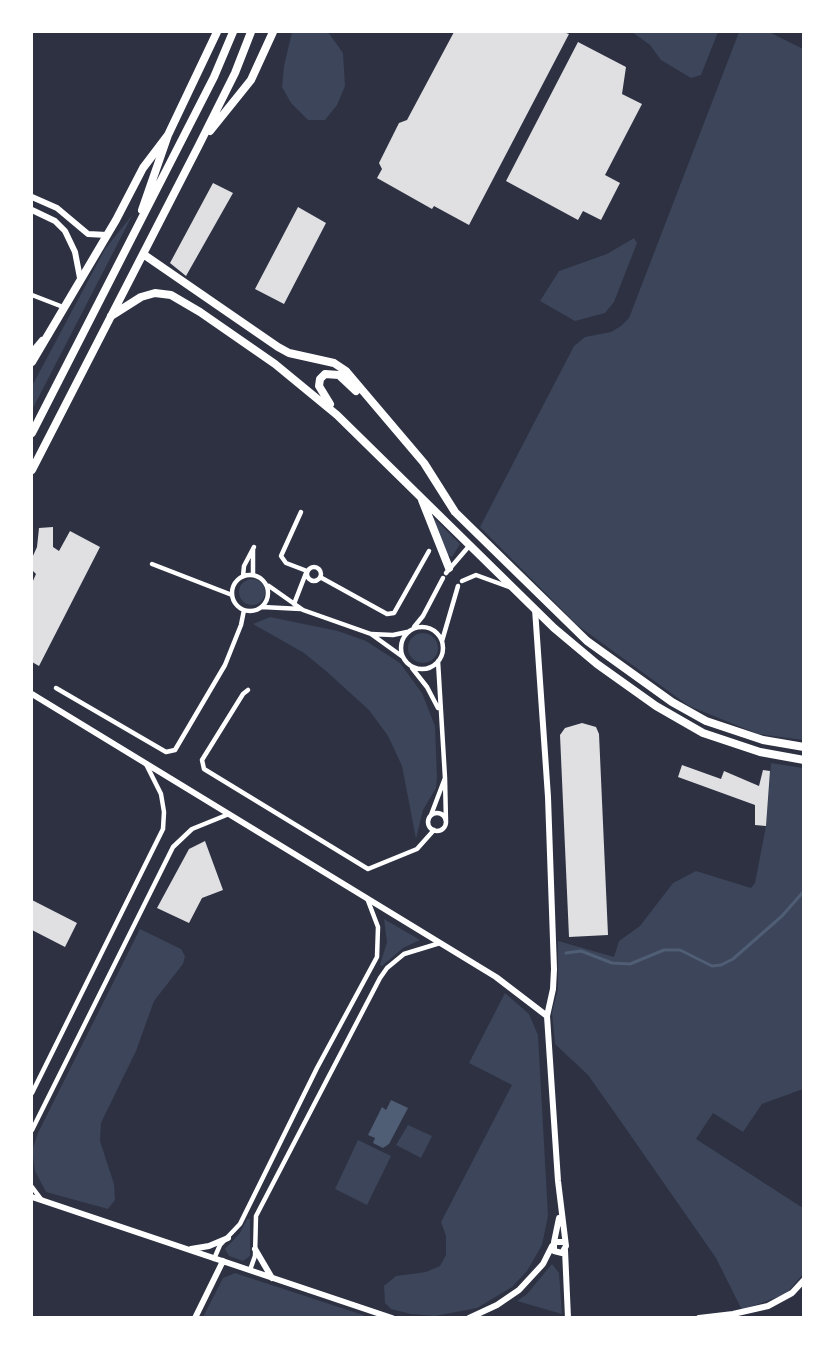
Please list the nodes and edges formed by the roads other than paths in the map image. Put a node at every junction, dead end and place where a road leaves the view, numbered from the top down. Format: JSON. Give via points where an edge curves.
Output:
{"nodes":[{"id":1,"x":217,"y":32,"type":"edge"},
{"id":2,"x":233,"y":32,"type":"edge"},
{"id":3,"x":251,"y":32,"type":"edge"},
{"id":4,"x":273,"y":32,"type":"edge"},
{"id":5,"x":168,"y":135,"type":"junction"},
{"id":6,"x":200,"y":145,"type":"junction"},
{"id":7,"x":32,"y":197,"type":"edge"},
{"id":8,"x":32,"y":210,"type":"edge"},
{"id":9,"x":81,"y":230,"type":"junction"},
{"id":10,"x":135,"y":232,"type":"junction"},
{"id":11,"x":107,"y":235,"type":"junction"},
{"id":12,"x":71,"y":240,"type":"junction"},
{"id":13,"x":143,"y":254,"type":"junction"},
{"id":14,"x":80,"y":278,"type":"junction"},
{"id":15,"x":32,"y":295,"type":"edge"},
{"id":16,"x":63,"y":307,"type":"junction"},
{"id":17,"x":111,"y":316,"type":"junction"},
{"id":18,"x":48,"y":333,"type":"junction"},
{"id":19,"x":32,"y":352,"type":"edge"},
{"id":20,"x":32,"y":362,"type":"edge"},
{"id":21,"x":53,"y":429,"type":"junction"},
{"id":22,"x":32,"y":431,"type":"edge"},
{"id":23,"x":364,"y":440,"type":"junction"},
{"id":24,"x":424,"y":463,"type":"junction"},
{"id":25,"x":32,"y":470,"type":"edge"},
{"id":26,"x":420,"y":495,"type":"junction"},
{"id":27,"x":301,"y":513,"type":"dead end"},
{"id":28,"x":470,"y":545,"type":"junction"},
{"id":29,"x":429,"y":551,"type":"dead end"},
{"id":30,"x":152,"y":564,"type":"dead end"},
{"id":31,"x":307,"y":572,"type":"junction"},
{"id":32,"x":446,"y":573,"type":"junction"},
{"id":33,"x":253,"y":574,"type":"junction"},
{"id":34,"x":243,"y":576,"type":"junction"},
{"id":35,"x":320,"y":577,"type":"junction"},
{"id":36,"x":267,"y":585,"type":"junction"},
{"id":37,"x":514,"y":589,"type":"junction"},
{"id":38,"x":232,"y":595,"type":"junction"},
{"id":39,"x":294,"y":604,"type":"junction"},
{"id":40,"x":262,"y":607,"type":"junction"},
{"id":41,"x":535,"y":609,"type":"junction"},
{"id":42,"x":244,"y":610,"type":"junction"},
{"id":43,"x":303,"y":610,"type":"junction"},
{"id":44,"x":413,"y":628,"type":"junction"},
{"id":45,"x":554,"y":628,"type":"junction"},
{"id":46,"x":407,"y":632,"type":"junction"},
{"id":47,"x":371,"y":633,"type":"junction"},
{"id":48,"x":442,"y":641,"type":"junction"},
{"id":49,"x":539,"y":641,"type":"junction"},
{"id":50,"x":403,"y":658,"type":"junction"},
{"id":51,"x":438,"y":661,"type":"junction"},
{"id":52,"x":408,"y":663,"type":"junction"},
{"id":53,"x":56,"y":688,"type":"dead end"},
{"id":54,"x":248,"y":690,"type":"dead end"},
{"id":55,"x":32,"y":694,"type":"edge"},
{"id":56,"x":440,"y":716,"type":"junction"},
{"id":57,"x":804,"y":747,"type":"edge"},
{"id":58,"x":804,"y":760,"type":"edge"},
{"id":59,"x":146,"y":764,"type":"junction"},
{"id":60,"x":445,"y":778,"type":"junction"},
{"id":61,"x":229,"y":814,"type":"junction"},
{"id":62,"x":431,"y":815,"type":"junction"},
{"id":63,"x":446,"y":822,"type":"junction"},
{"id":64,"x":434,"y":830,"type":"junction"},
{"id":65,"x":367,"y":898,"type":"junction"},
{"id":66,"x":441,"y":943,"type":"junction"},
{"id":67,"x":547,"y":1016,"type":"junction"},
{"id":68,"x":317,"y":1068,"type":"junction"},
{"id":69,"x":329,"y":1074,"type":"junction"},
{"id":70,"x":32,"y":1093,"type":"edge"},
{"id":71,"x":292,"y":1118,"type":"junction"},
{"id":72,"x":303,"y":1124,"type":"junction"},
{"id":73,"x":32,"y":1131,"type":"edge"},
{"id":74,"x":558,"y":1181,"type":"junction"},
{"id":75,"x":32,"y":1187,"type":"edge"},
{"id":76,"x":32,"y":1197,"type":"edge"},
{"id":77,"x":42,"y":1201,"type":"junction"},
{"id":78,"x":228,"y":1238,"type":"junction"},
{"id":79,"x":564,"y":1242,"type":"junction"},
{"id":80,"x":553,"y":1244,"type":"junction"},
{"id":81,"x":188,"y":1249,"type":"junction"},
{"id":82,"x":255,"y":1249,"type":"junction"},
{"id":83,"x":565,"y":1250,"type":"junction"},
{"id":84,"x":557,"y":1253,"type":"junction"},
{"id":85,"x":214,"y":1258,"type":"junction"},
{"id":86,"x":223,"y":1262,"type":"junction"},
{"id":87,"x":543,"y":1264,"type":"junction"},
{"id":88,"x":250,"y":1270,"type":"junction"},
{"id":89,"x":273,"y":1278,"type":"junction"},
{"id":90,"x":804,"y":1280,"type":"edge"},
{"id":91,"x":566,"y":1285,"type":"junction"},
{"id":92,"x":195,"y":1317,"type":"edge"},
{"id":93,"x":392,"y":1317,"type":"edge"},
{"id":94,"x":470,"y":1317,"type":"edge"},
{"id":95,"x":568,"y":1317,"type":"edge"},
{"id":96,"x":699,"y":1317,"type":"edge"}],
"edges":[{"from":1,"to":5,"type":"main road"},
{"from":2,"to":10,"type":"main road"},
{"from":3,"to":6,"type":"main road"},
{"from":4,"to":6,"type":"main road","via":[[251,80]]},
{"from":5,"to":10,"type":"main road"},
{"from":5,"to":11,"type":"main road","via":[[147,161]]},
{"from":6,"to":13,"type":"main road"},
{"from":7,"to":9,"type":"street","via":[[57,208]]},
{"from":8,"to":12,"type":"street","via":[[55,221]]},
{"from":9,"to":11,"type":"street","via":[[91,235]]},
{"from":9,"to":12,"type":"street"},
{"from":10,"to":22,"type":"main road"},
{"from":11,"to":14,"type":"main road"},
{"from":12,"to":14,"type":"street"},
{"from":13,"to":17,"type":"main road"},
{"from":13,"to":24,"type":"main road","via":[[278,347],[342,368]]},
{"from":14,"to":16,"type":"main road"},
{"from":15,"to":16,"type":"street"},
{"from":16,"to":18,"type":"main road"},
{"from":17,"to":21,"type":"main road"},
{"from":17,"to":23,"type":"main road","via":[[151,293],[181,300],[275,364]]},
{"from":18,"to":19,"type":"street"},
{"from":18,"to":20,"type":"main road"},
{"from":21,"to":22,"type":"main road"},
{"from":21,"to":25,"type":"main road"},
{"from":23,"to":24,"type":"main road","via":[[321,392],[318,383],[323,375],[343,377]]},
{"from":23,"to":26,"type":"main road"},
{"from":24,"to":57,"type":"main road","via":[[455,512],[570,626],[607,655],[672,702],[706,721],[763,740]]},
{"from":26,"to":28,"type":"main road"},
{"from":26,"to":32,"type":"main road"},
{"from":27,"to":31,"type":"street","via":[[281,556],[286,563]]},
{"from":28,"to":32,"type":"street"},
{"from":28,"to":37,"type":"main road"},
{"from":29,"to":35,"type":"street","via":[[394,613],[387,614]]},
{"from":30,"to":38,"type":"street"},
{"from":31,"to":35,"type":"street","via":[[311,581]]},
{"from":31,"to":35,"type":"street","via":[[315,567]]},
{"from":31,"to":39,"type":"street"},
{"from":32,"to":44,"type":"street"},
{"from":33,"to":34,"type":"street"},
{"from":33,"to":34,"type":"street","via":[[254,547]]},
{"from":33,"to":36,"type":"street"},
{"from":34,"to":38,"type":"street","via":[[233,586]]},
{"from":36,"to":39,"type":"street"},
{"from":36,"to":40,"type":"street","via":[[268,597]]},
{"from":37,"to":41,"type":"main road"},
{"from":37,"to":48,"type":"street","via":[[476,575],[468,576],[460,583]]},
{"from":38,"to":42,"type":"street"},
{"from":39,"to":43,"type":"street"},
{"from":40,"to":42,"type":"street"},
{"from":40,"to":43,"type":"street"},
{"from":41,"to":45,"type":"main road"},
{"from":41,"to":49,"type":"street"},
{"from":42,"to":53,"type":"street","via":[[242,625],[225,664],[175,750],[166,752]]},
{"from":43,"to":47,"type":"street"},
{"from":44,"to":46,"type":"street"},
{"from":44,"to":48,"type":"street","via":[[427,627]]},
{"from":45,"to":49,"type":"street","via":[[542,630]]},
{"from":45,"to":58,"type":"main road","via":[[597,664],[679,721],[722,740]]},
{"from":46,"to":47,"type":"street"},
{"from":46,"to":50,"type":"street","via":[[401,644]]},
{"from":47,"to":50,"type":"street"},
{"from":48,"to":51,"type":"street"},
{"from":49,"to":67,"type":"street","via":[[554,969]]},
{"from":50,"to":52,"type":"street"},
{"from":51,"to":52,"type":"street","via":[[427,668]]},
{"from":51,"to":56,"type":"street"},
{"from":52,"to":56,"type":"street","via":[[434,698]]},
{"from":54,"to":64,"type":"street","via":[[206,754],[204,769],[368,869],[417,849]]},
{"from":55,"to":59,"type":"street"},
{"from":56,"to":60,"type":"street"},
{"from":59,"to":61,"type":"street"},
{"from":59,"to":70,"type":"street","via":[[161,794],[163,829]]},
{"from":60,"to":62,"type":"street"},
{"from":60,"to":63,"type":"street"},
{"from":61,"to":65,"type":"street"},
{"from":61,"to":73,"type":"street","via":[[192,829],[173,847]]},
{"from":62,"to":63,"type":"street","via":[[439,813]]},
{"from":62,"to":64,"type":"street","via":[[429,823]]},
{"from":63,"to":64,"type":"street","via":[[442,829]]},
{"from":65,"to":66,"type":"street"},
{"from":65,"to":68,"type":"street","via":[[378,927],[377,957]]},
{"from":66,"to":67,"type":"street","via":[[496,977]]},
{"from":66,"to":69,"type":"street","via":[[404,954],[387,968]]},
{"from":67,"to":74,"type":"street"},
{"from":68,"to":69,"type":"street","via":[[325,1068]]},
{"from":68,"to":71,"type":"street"},
{"from":69,"to":72,"type":"street"},
{"from":71,"to":72,"type":"street","via":[[296,1125]]},
{"from":71,"to":78,"type":"street","via":[[240,1224]]},
{"from":72,"to":82,"type":"street","via":[[256,1216]]},
{"from":74,"to":79,"type":"street"},
{"from":74,"to":80,"type":"street","via":[[559,1220]]},
{"from":75,"to":77,"type":"street"},
{"from":76,"to":77,"type":"street"},
{"from":77,"to":81,"type":"street"},
{"from":78,"to":81,"type":"street"},
{"from":78,"to":85,"type":"street"},
{"from":79,"to":80,"type":"street"},
{"from":79,"to":83,"type":"street"},
{"from":80,"to":84,"type":"street"},
{"from":80,"to":87,"type":"street"},
{"from":81,"to":85,"type":"street"},
{"from":82,"to":88,"type":"street"},
{"from":82,"to":89,"type":"street"},
{"from":83,"to":84,"type":"street"},
{"from":83,"to":91,"type":"street"},
{"from":84,"to":87,"type":"street"},
{"from":84,"to":91,"type":"street"},
{"from":85,"to":86,"type":"street"},
{"from":86,"to":88,"type":"street"},
{"from":86,"to":92,"type":"street"},
{"from":87,"to":94,"type":"street","via":[[508,1298]]},
{"from":88,"to":89,"type":"street"},
{"from":89,"to":93,"type":"street"},
{"from":90,"to":96,"type":"street","via":[[792,1293],[768,1306]]},
{"from":91,"to":95,"type":"street"}]}
